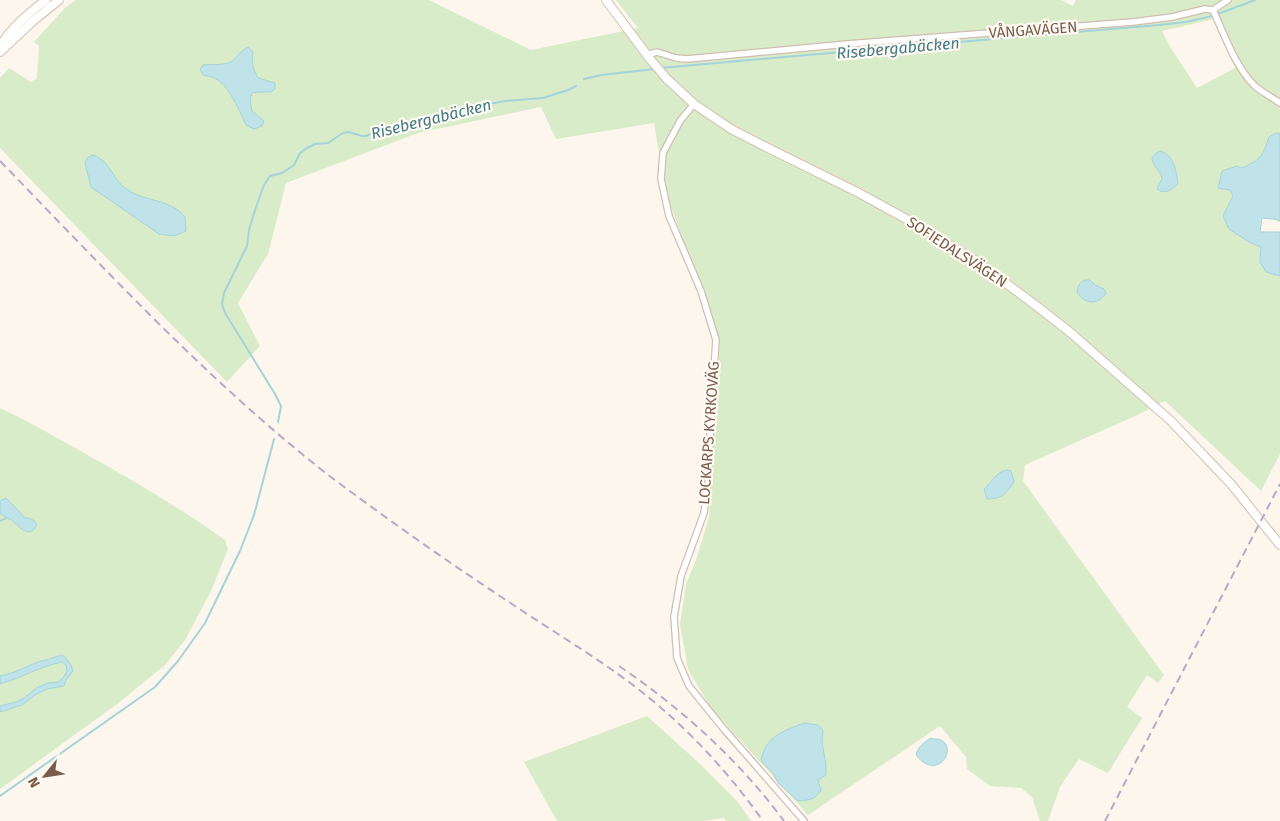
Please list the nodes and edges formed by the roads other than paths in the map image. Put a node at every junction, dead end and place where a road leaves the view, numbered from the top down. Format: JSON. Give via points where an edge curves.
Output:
{"nodes":[{"id":1,"x":46,"y":0,"type":"edge"},
{"id":2,"x":59,"y":0,"type":"edge"},
{"id":3,"x":606,"y":0,"type":"edge"},
{"id":4,"x":1228,"y":0,"type":"edge"},
{"id":5,"x":1213,"y":10,"type":"junction"},
{"id":6,"x":0,"y":47,"type":"edge"},
{"id":7,"x":0,"y":52,"type":"edge"},
{"id":8,"x":648,"y":57,"type":"junction"},
{"id":9,"x":1280,"y":103,"type":"edge"},
{"id":10,"x":694,"y":104,"type":"junction"},
{"id":11,"x":1280,"y":545,"type":"edge"},
{"id":12,"x":804,"y":821,"type":"edge"}],
"edges":[{"from":1,"to":6,"type":"main road","via":[[11,32]]},
{"from":2,"to":7,"type":"main road"},
{"from":3,"to":8,"type":"main road","name":"SOFIEDALSVÄGEN"},
{"from":4,"to":5,"type":"street"},
{"from":5,"to":8,"type":"street","name":"VÅNGAVÄGEN","via":[[1133,22],[687,59],[657,52]]},
{"from":5,"to":9,"type":"street","via":[[1244,73],[1254,85]]},
{"from":8,"to":10,"type":"main road","name":"SOFIEDALSVÄGEN"},
{"from":10,"to":11,"type":"main road","name":"SOFIEDALSVÄGEN","via":[[731,129],[910,221],[976,261],[1034,304],[1171,421],[1232,484]]},
{"from":10,"to":12,"type":"street","name":"LOCKARPS KYRKOVÄG","via":[[680,121],[663,153],[661,179],[669,216],[701,290],[716,340],[708,481],[704,513],[681,576],[674,616],[677,658],[689,686]]}]}
